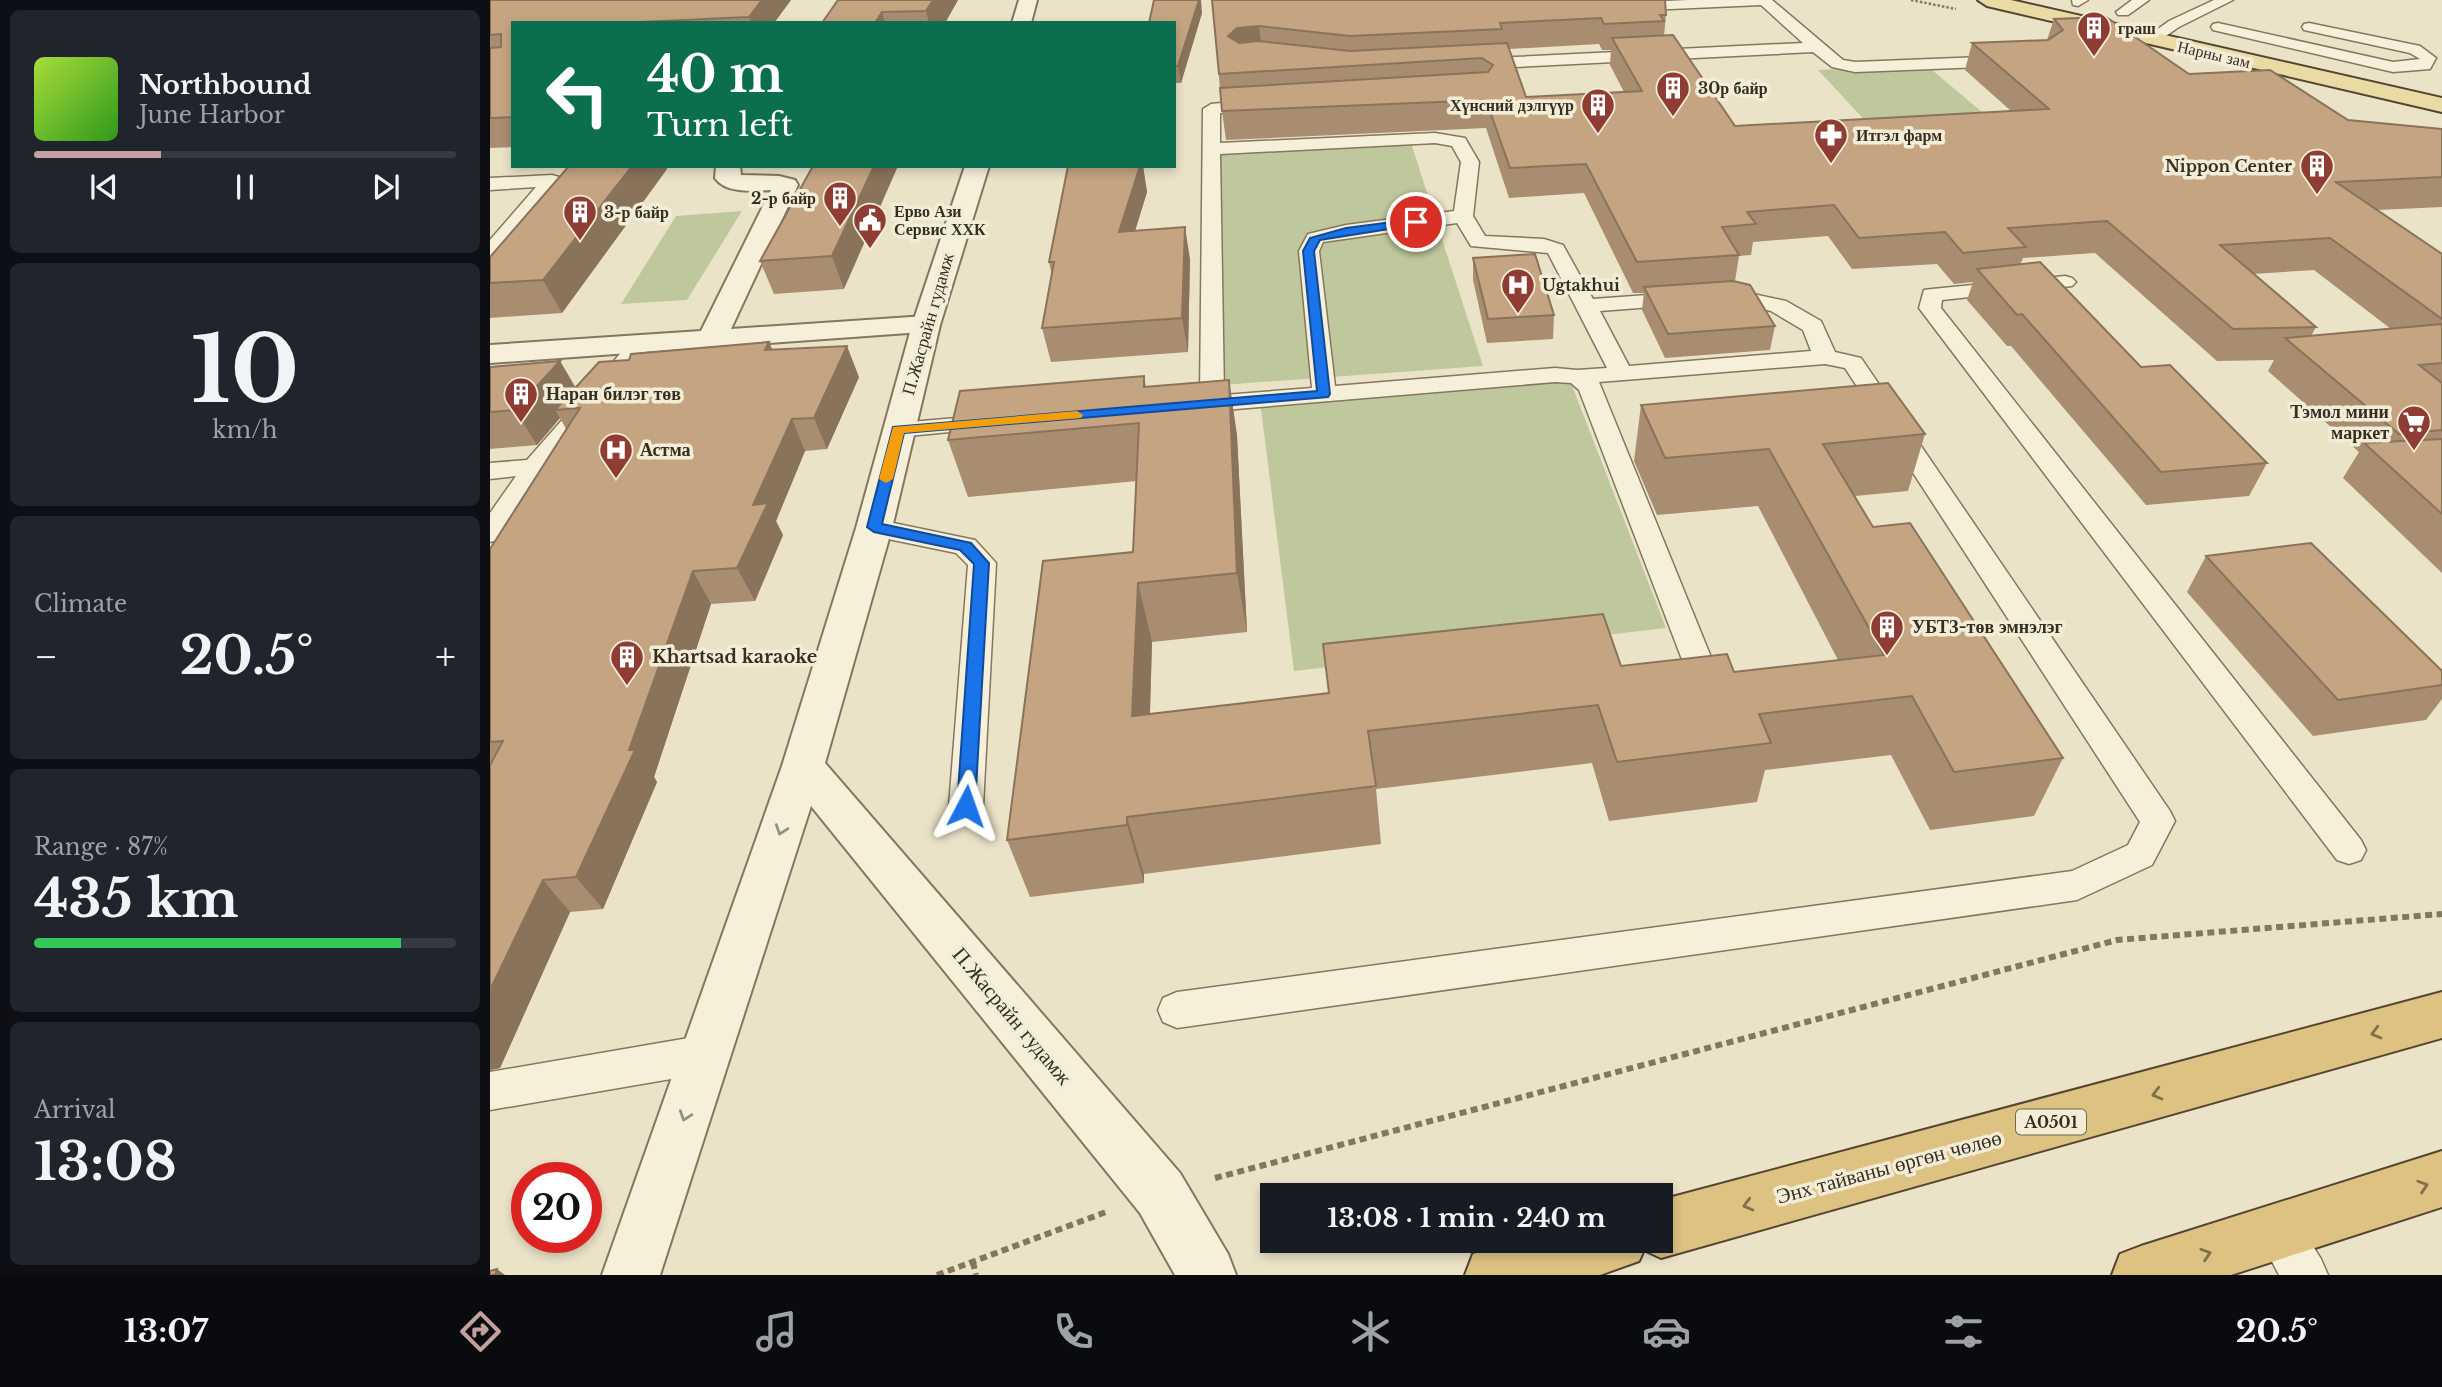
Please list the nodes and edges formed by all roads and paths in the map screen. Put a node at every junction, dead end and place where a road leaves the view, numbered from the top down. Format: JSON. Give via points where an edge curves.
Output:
{"nodes":[{"id":1,"x":1028,"y":0,"type":"edge"},
{"id":2,"x":1987,"y":0,"type":"edge"},
{"id":3,"x":2142,"y":0,"type":"edge"},
{"id":4,"x":2226,"y":0,"type":"edge"},
{"id":5,"x":1764,"y":1,"type":"edge"},
{"id":6,"x":1606,"y":8,"type":"edge"},
{"id":7,"x":2123,"y":12,"type":"dead end"},
{"id":8,"x":1022,"y":21,"type":"edge"},
{"id":9,"x":2218,"y":27,"type":"dead end"},
{"id":10,"x":2309,"y":27,"type":"dead end"},
{"id":11,"x":2152,"y":39,"type":"junction"},
{"id":12,"x":1816,"y":47,"type":"junction"},
{"id":13,"x":2027,"y":60,"type":"edge"},
{"id":14,"x":1461,"y":65,"type":"edge"},
{"id":15,"x":1282,"y":103,"type":"edge"},
{"id":16,"x":2442,"y":105,"type":"edge"},
{"id":17,"x":1212,"y":149,"type":"junction"},
{"id":18,"x":729,"y":168,"type":"edge"},
{"id":19,"x":976,"y":168,"type":"edge"},
{"id":20,"x":558,"y":173,"type":"edge"},
{"id":21,"x":490,"y":184,"type":"edge"},
{"id":22,"x":1463,"y":216,"type":"junction"},
{"id":23,"x":490,"y":252,"type":"edge"},
{"id":24,"x":2065,"y":282,"type":"dead end"},
{"id":25,"x":1586,"y":306,"type":"junction"},
{"id":26,"x":926,"y":325,"type":"junction"},
{"id":27,"x":711,"y":340,"type":"junction"},
{"id":28,"x":641,"y":344,"type":"junction"},
{"id":29,"x":490,"y":354,"type":"edge"},
{"id":30,"x":1825,"y":357,"type":"junction"},
{"id":31,"x":1621,"y":373,"type":"junction"},
{"id":32,"x":1577,"y":377,"type":"junction"},
{"id":33,"x":1324,"y":394,"type":"junction"},
{"id":34,"x":1212,"y":404,"type":"junction"},
{"id":35,"x":1171,"y":407,"type":"edge"},
{"id":36,"x":1021,"y":419,"type":"edge"},
{"id":37,"x":898,"y":429,"type":"junction"},
{"id":38,"x":535,"y":467,"type":"junction"},
{"id":39,"x":490,"y":471,"type":"edge"},
{"id":40,"x":874,"y":527,"type":"junction"},
{"id":41,"x":490,"y":533,"type":"edge"},
{"id":42,"x":1698,"y":662,"type":"edge"},
{"id":43,"x":803,"y":766,"type":"junction"},
{"id":44,"x":966,"y":806,"type":"dead end"},
{"id":45,"x":2349,"y":850,"type":"dead end"},
{"id":46,"x":2442,"y":914,"type":"edge"},
{"id":47,"x":1177,"y":1010,"type":"dead end"},
{"id":48,"x":2442,"y":1016,"type":"edge"},
{"id":49,"x":706,"y":1054,"type":"junction"},
{"id":50,"x":490,"y":1091,"type":"edge"},
{"id":51,"x":2442,"y":1180,"type":"edge"},
{"id":52,"x":1160,"y":1193,"type":"junction"},
{"id":53,"x":1673,"y":1226,"type":"edge"},
{"id":54,"x":1575,"y":1253,"type":"edge"},
{"id":55,"x":2292,"y":1253,"type":"edge"},
{"id":56,"x":973,"y":1262,"type":"junction"},
{"id":57,"x":631,"y":1275,"type":"edge"},
{"id":58,"x":936,"y":1275,"type":"edge"},
{"id":59,"x":976,"y":1275,"type":"edge"},
{"id":60,"x":1207,"y":1275,"type":"edge"},
{"id":61,"x":1494,"y":1275,"type":"edge"},
{"id":62,"x":2141,"y":1275,"type":"edge"}],
"edges":[{"from":1,"to":8,"type":"street"},
{"from":2,"to":11,"type":"main road","name":"Нарны зам"},
{"from":3,"to":7,"type":"lane"},
{"from":4,"to":11,"type":"lane"},
{"from":5,"to":6,"type":"lane"},
{"from":5,"to":12,"type":"lane"},
{"from":9,"to":10,"type":"lane","via":[[2393,67],[2424,66],[2428,58],[2415,49]]},
{"from":11,"to":16,"type":"main road","name":"Нарны зам"},
{"from":12,"to":13,"type":"lane","via":[[1838,64],[1855,67]]},
{"from":12,"to":14,"type":"lane"},
{"from":15,"to":17,"type":"lane","via":[[1211,109]]},
{"from":17,"to":22,"type":"lane","via":[[1435,138],[1459,142],[1470,162]]},
{"from":17,"to":34,"type":"lane"},
{"from":18,"to":27,"type":"street","via":[[727,178],[733,182],[773,181],[786,186]]},
{"from":19,"to":26,"type":"street","name":"П.Жасрайн гудамж"},
{"from":20,"to":21,"type":"lane"},
{"from":20,"to":23,"type":"lane"},
{"from":22,"to":25,"type":"lane","via":[[1478,242],[1556,249]]},
{"from":22,"to":33,"type":"lane","via":[[1315,238],[1309,251]]},
{"from":24,"to":45,"type":"lane","via":[[1932,295],[1930,308]]},
{"from":25,"to":30,"type":"lane","via":[[1730,295],[1778,306],[1813,326]]},
{"from":25,"to":31,"type":"lane"},
{"from":26,"to":27,"type":"street"},
{"from":26,"to":37,"type":"street","name":"П.Жасрайн гудамж"},
{"from":27,"to":28,"type":"street"},
{"from":28,"to":29,"type":"street"},
{"from":28,"to":38,"type":"lane"},
{"from":30,"to":31,"type":"lane"},
{"from":30,"to":47,"type":"lane","via":[[1853,363],[2158,821],[2140,855],[2077,886]]},
{"from":31,"to":32,"type":"lane"},
{"from":32,"to":33,"type":"lane"},
{"from":32,"to":42,"type":"lane","via":[[1590,387]]},
{"from":33,"to":34,"type":"lane"},
{"from":34,"to":35,"type":"lane"},
{"from":36,"to":37,"type":"lane"},
{"from":37,"to":40,"type":"street","name":"П.Жасрайн гудамж"},
{"from":38,"to":39,"type":"lane"},
{"from":38,"to":41,"type":"lane"},
{"from":40,"to":43,"type":"street","name":"П.Жасрайн гудамж"},
{"from":40,"to":44,"type":"lane","via":[[965,546],[982,563]]},
{"from":43,"to":49,"type":"street","name":"П.Жасрайн гудамж","one_way":true},
{"from":43,"to":52,"type":"street","name":"П.Жасрайн гудамж"},
{"from":46,"to":52,"type":"path","via":[[2117,940]]},
{"from":48,"to":53,"type":"highway","name":"Энх тайваны өргөн чөлөө","number":"A0501","one_way":true},
{"from":49,"to":50,"type":"lane"},
{"from":49,"to":57,"type":"street","name":"П.Жасрайн гудамж","one_way":true},
{"from":55,"to":51,"type":"highway","one_way":true},
{"from":52,"to":56,"type":"path"},
{"from":52,"to":60,"type":"street","name":"П.Жасрайн гудамж"},
{"from":54,"to":61,"type":"highway"},
{"from":62,"to":55,"type":"highway","one_way":true},
{"from":56,"to":58,"type":"path"},
{"from":56,"to":59,"type":"path"}]}
